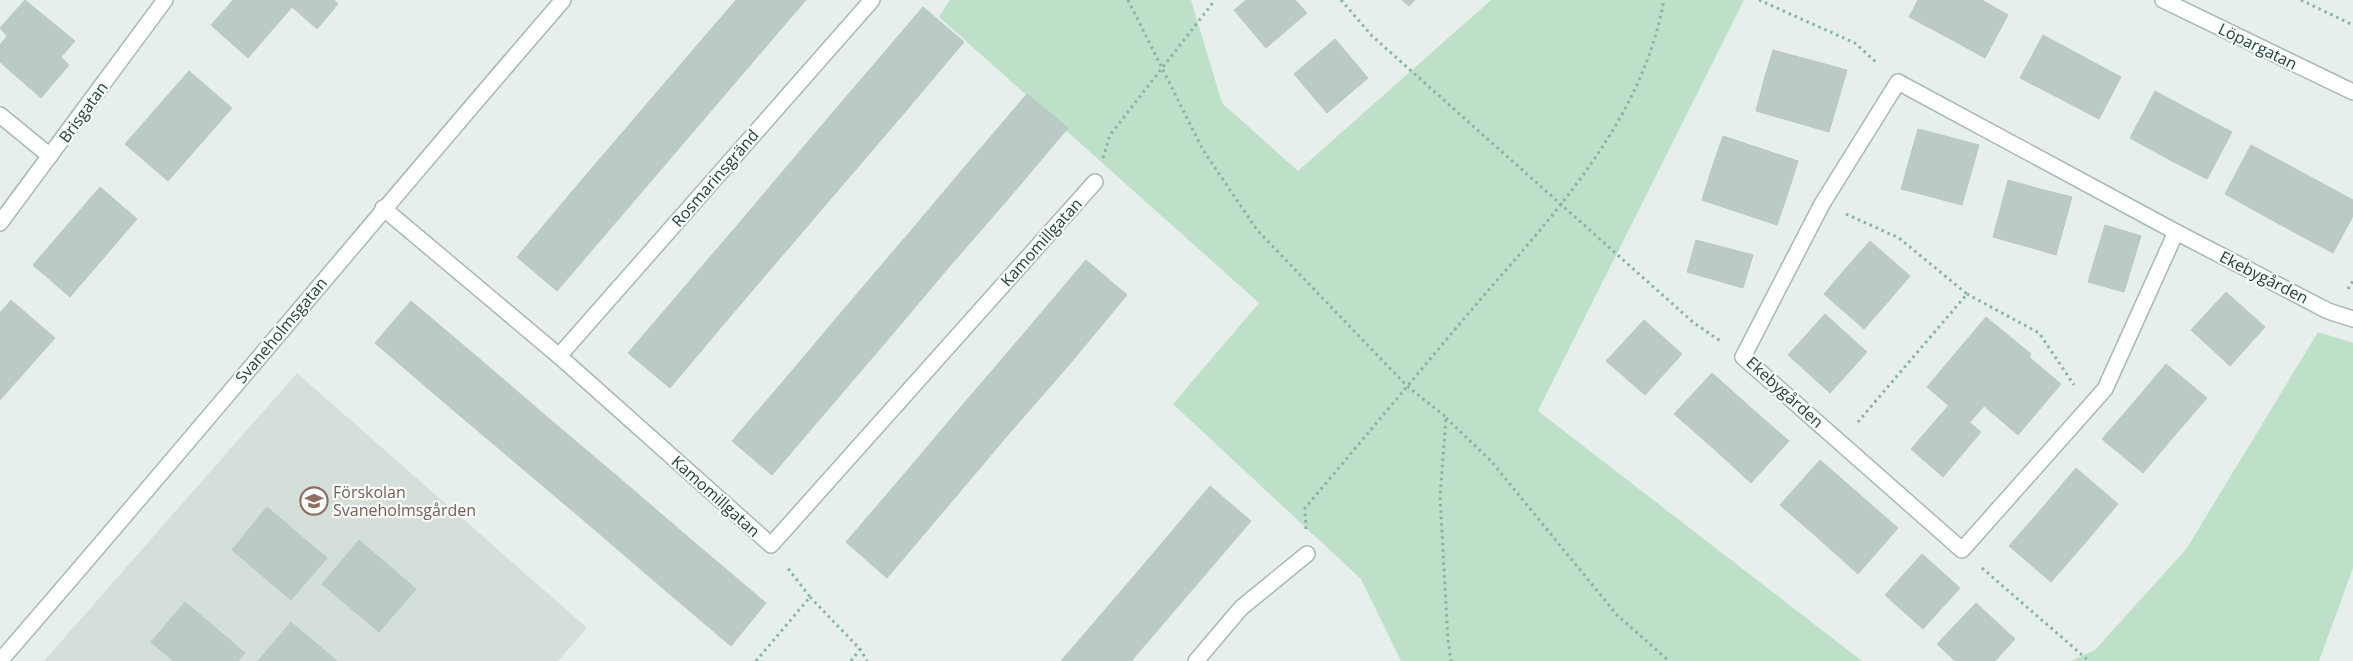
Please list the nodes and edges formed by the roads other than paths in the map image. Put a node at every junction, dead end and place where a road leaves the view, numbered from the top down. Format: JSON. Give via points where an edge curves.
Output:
{"nodes":[{"id":1,"x":166,"y":0,"type":"edge"},
{"id":2,"x":562,"y":0,"type":"edge"},
{"id":3,"x":872,"y":0,"type":"edge"},
{"id":4,"x":2163,"y":0,"type":"edge"},
{"id":5,"x":2353,"y":92,"type":"edge"},
{"id":6,"x":0,"y":115,"type":"edge"},
{"id":7,"x":50,"y":156,"type":"junction"},
{"id":8,"x":1095,"y":182,"type":"road end"},
{"id":9,"x":383,"y":208,"type":"junction"},
{"id":10,"x":0,"y":223,"type":"edge"},
{"id":11,"x":2176,"y":232,"type":"junction"},
{"id":12,"x":2353,"y":319,"type":"edge"},
{"id":13,"x":559,"y":356,"type":"junction"},
{"id":14,"x":1307,"y":554,"type":"road end"},
{"id":15,"x":0,"y":661,"type":"edge"},
{"id":16,"x":1196,"y":661,"type":"edge"}],
"edges":[{"from":1,"to":7,"type":"street","name":"Brisgatan"},
{"from":2,"to":9,"type":"street","name":"Svaneholmsgatan"},
{"from":3,"to":13,"type":"street","name":"Rosmarinsgränd"},
{"from":4,"to":5,"type":"street","name":"Löpargatan"},
{"from":6,"to":7,"type":"street"},
{"from":7,"to":10,"type":"street","name":"Brisgatan"},
{"from":8,"to":13,"type":"street","name":"Kamomillgatan","via":[[771,545]]},
{"from":9,"to":13,"type":"street","name":"Kamomillgatan"},
{"from":9,"to":15,"type":"street","name":"Svaneholmsgatan"},
{"from":11,"to":11,"type":"street","name":"Ekebygården","via":[[2105,389],[1962,550],[1743,357],[1822,204],[1898,82]]},
{"from":11,"to":12,"type":"street","name":"Ekebygården","via":[[2328,311]]},
{"from":14,"to":16,"type":"street","via":[[1241,608]]}]}
